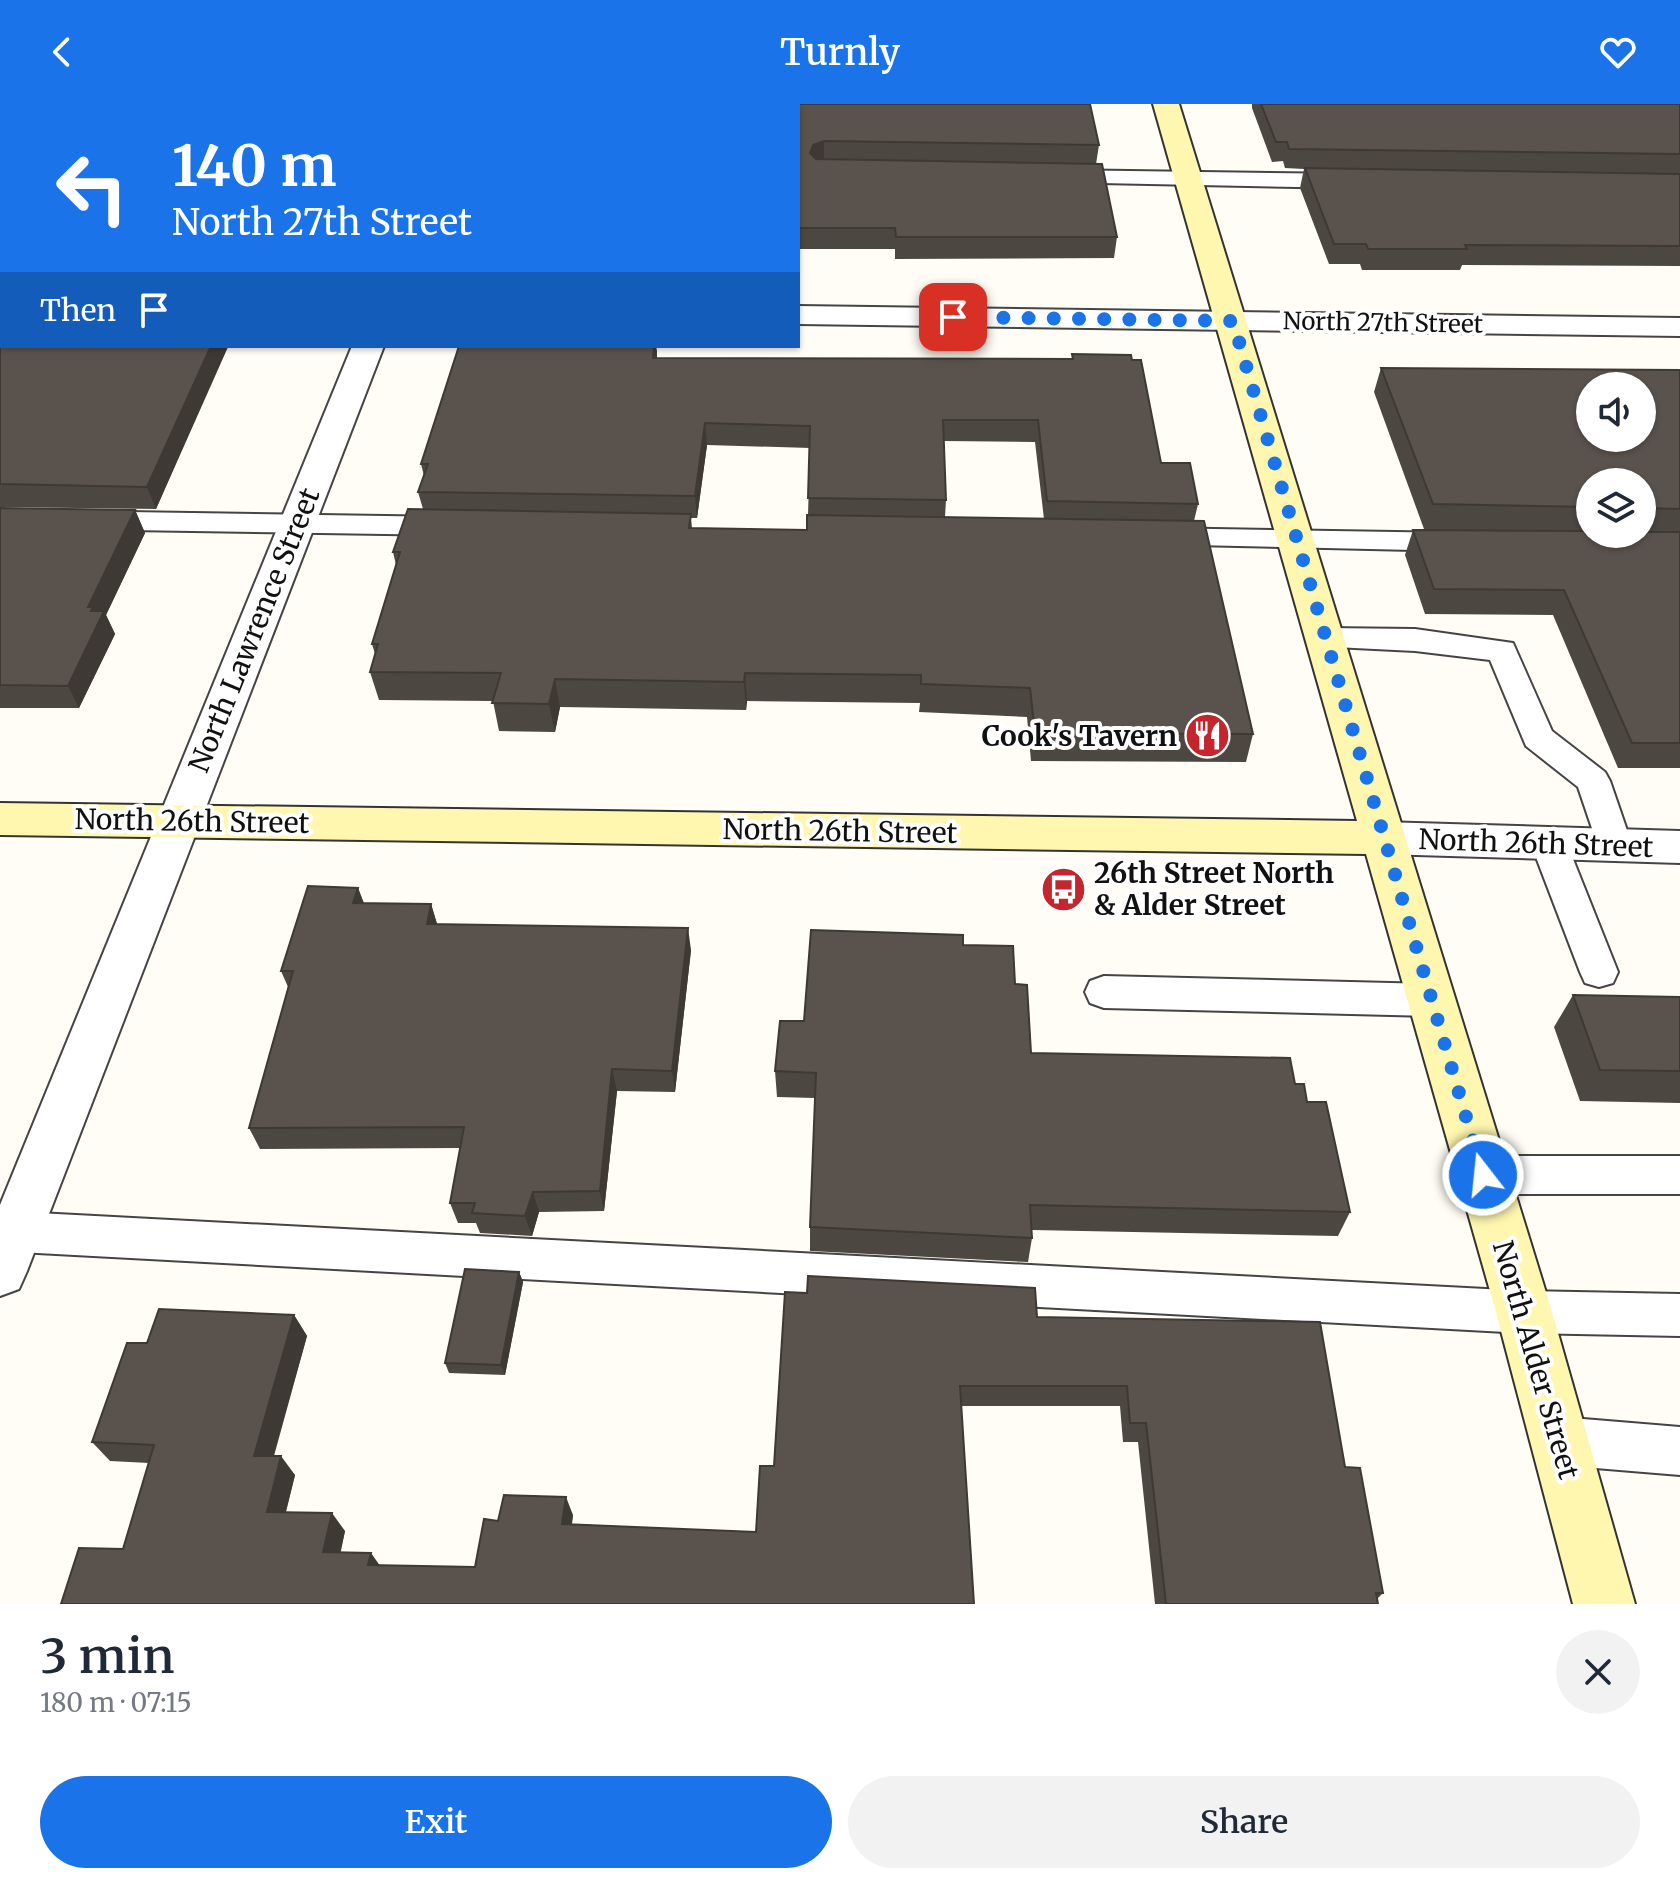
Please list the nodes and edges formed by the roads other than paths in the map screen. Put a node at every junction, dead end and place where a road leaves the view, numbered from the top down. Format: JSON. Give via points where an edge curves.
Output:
{"nodes":[{"id":1,"x":1166,"y":104,"type":"edge"},
{"id":2,"x":1031,"y":177,"type":"edge"},
{"id":3,"x":1191,"y":180,"type":"junction"},
{"id":4,"x":1380,"y":182,"type":"edge"},
{"id":5,"x":800,"y":315,"type":"edge"},
{"id":6,"x":1233,"y":321,"type":"junction"},
{"id":7,"x":1680,"y":327,"type":"edge"},
{"id":8,"x":367,"y":348,"type":"edge"},
{"id":9,"x":0,"y":519,"type":"edge"},
{"id":10,"x":296,"y":523,"type":"junction"},
{"id":11,"x":471,"y":526,"type":"edge"},
{"id":12,"x":1121,"y":536,"type":"edge"},
{"id":13,"x":1296,"y":539,"type":"junction"},
{"id":14,"x":1480,"y":542,"type":"edge"},
{"id":15,"x":1325,"y":639,"type":"junction"},
{"id":16,"x":0,"y":819,"type":"edge"},
{"id":17,"x":177,"y":821,"type":"junction"},
{"id":18,"x":1382,"y":838,"type":"junction"},
{"id":19,"x":1549,"y":844,"type":"junction"},
{"id":20,"x":1614,"y":845,"type":"junction"},
{"id":21,"x":1680,"y":847,"type":"edge"},
{"id":22,"x":1599,"y":972,"type":"dead end"},
{"id":23,"x":1104,"y":992,"type":"dead end"},
{"id":24,"x":1431,"y":1000,"type":"junction"},
{"id":25,"x":1483,"y":1175,"type":"junction"},
{"id":26,"x":1680,"y":1175,"type":"edge"},
{"id":27,"x":8,"y":1231,"type":"edge"},
{"id":28,"x":0,"y":1271,"type":"edge"},
{"id":29,"x":1524,"y":1312,"type":"junction"},
{"id":30,"x":1680,"y":1315,"type":"edge"},
{"id":31,"x":1559,"y":1441,"type":"junction"},
{"id":32,"x":1680,"y":1451,"type":"edge"},
{"id":33,"x":1604,"y":1604,"type":"edge"}],
"edges":[{"from":1,"to":3,"type":"street","name":"North Alder Street"},
{"from":2,"to":3,"type":"lane"},
{"from":3,"to":4,"type":"lane"},
{"from":3,"to":6,"type":"street","name":"North Alder Street"},
{"from":5,"to":6,"type":"street","name":"North 27th Street"},
{"from":6,"to":7,"type":"street","name":"North 27th Street"},
{"from":6,"to":13,"type":"street","name":"North Alder Street"},
{"from":8,"to":10,"type":"street","name":"North Lawrence Street"},
{"from":9,"to":10,"type":"lane"},
{"from":10,"to":11,"type":"lane"},
{"from":10,"to":17,"type":"street","name":"North Lawrence Street"},
{"from":12,"to":13,"type":"lane"},
{"from":13,"to":14,"type":"lane"},
{"from":13,"to":15,"type":"street","name":"North Alder Street"},
{"from":15,"to":18,"type":"street","name":"North Alder Street"},
{"from":15,"to":20,"type":"lane","via":[[1415,640],[1502,651],[1538,738],[1593,781]]},
{"from":16,"to":17,"type":"street","name":"North 26th Street"},
{"from":17,"to":18,"type":"street","name":"North 26th Street"},
{"from":17,"to":27,"type":"street","name":"North Lawrence Street"},
{"from":18,"to":19,"type":"street","name":"North 26th Street"},
{"from":18,"to":24,"type":"street","name":"North Alder Street"},
{"from":19,"to":20,"type":"street","name":"North 26th Street"},
{"from":19,"to":22,"type":"lane"},
{"from":20,"to":21,"type":"street","name":"North 26th Street"},
{"from":23,"to":24,"type":"lane"},
{"from":24,"to":25,"type":"street","name":"North Alder Street"},
{"from":25,"to":26,"type":"lane"},
{"from":25,"to":29,"type":"street","name":"North Alder Street"},
{"from":27,"to":28,"type":"street","name":"North Lawrence Street"},
{"from":27,"to":29,"type":"lane"},
{"from":29,"to":30,"type":"lane"},
{"from":29,"to":31,"type":"street","name":"North Alder Street"},
{"from":31,"to":32,"type":"lane"},
{"from":31,"to":33,"type":"street","name":"North Alder Street"}]}
